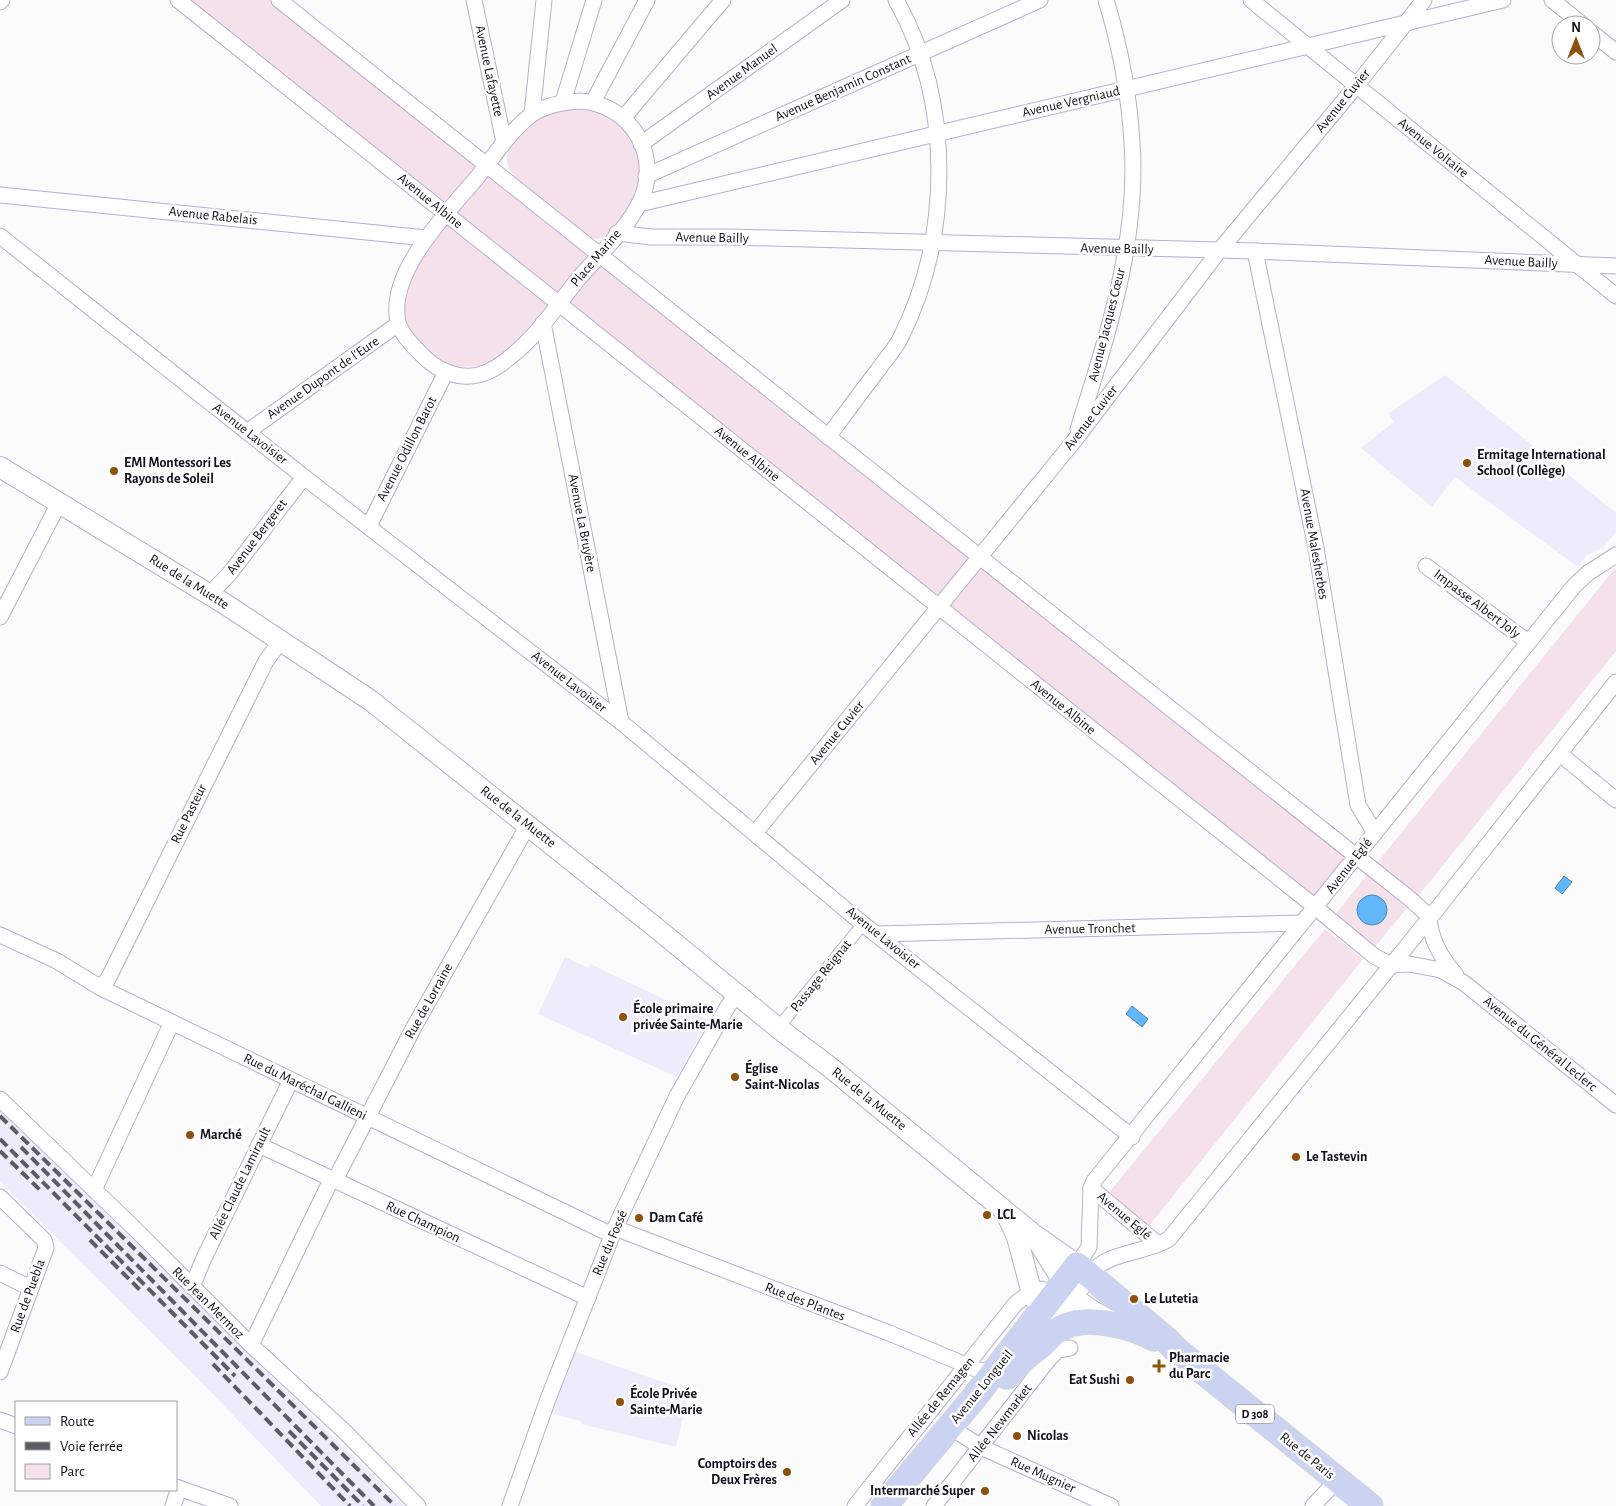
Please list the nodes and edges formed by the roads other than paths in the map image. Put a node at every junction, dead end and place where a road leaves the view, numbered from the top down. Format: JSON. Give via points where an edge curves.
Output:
{"nodes":[{"id":1,"x":178,"y":0,"type":"edge"},
{"id":2,"x":279,"y":0,"type":"edge"},
{"id":3,"x":474,"y":0,"type":"edge"},
{"id":4,"x":544,"y":0,"type":"edge"},
{"id":5,"x":594,"y":0,"type":"edge"},
{"id":6,"x":646,"y":0,"type":"edge"},
{"id":7,"x":723,"y":0,"type":"edge"},
{"id":8,"x":842,"y":0,"type":"edge"},
{"id":9,"x":896,"y":0,"type":"edge"},
{"id":10,"x":1040,"y":0,"type":"edge"},
{"id":11,"x":1106,"y":0,"type":"edge"},
{"id":12,"x":1251,"y":0,"type":"edge"},
{"id":13,"x":1424,"y":0,"type":"edge"},
{"id":14,"x":1502,"y":0,"type":"edge"},
{"id":15,"x":1552,"y":0,"type":"edge"},
{"id":16,"x":1571,"y":15,"type":"edge"},
{"id":17,"x":1406,"y":23,"type":"junction"},
{"id":18,"x":1601,"y":40,"type":"edge"},
{"id":19,"x":1308,"y":46,"type":"junction"},
{"id":20,"x":1616,"y":52,"type":"edge"},
{"id":21,"x":920,"y":54,"type":"junction"},
{"id":22,"x":1356,"y":86,"type":"junction"},
{"id":23,"x":1126,"y":89,"type":"junction"},
{"id":24,"x":563,"y":102,"type":"junction"},
{"id":25,"x":592,"y":102,"type":"junction"},
{"id":26,"x":532,"y":114,"type":"junction"},
{"id":27,"x":624,"y":117,"type":"junction"},
{"id":28,"x":937,"y":132,"type":"junction"},
{"id":29,"x":504,"y":142,"type":"junction"},
{"id":30,"x":641,"y":144,"type":"junction"},
{"id":31,"x":488,"y":164,"type":"junction"},
{"id":32,"x":646,"y":176,"type":"junction"},
{"id":33,"x":0,"y":194,"type":"edge"},
{"id":34,"x":639,"y":204,"type":"junction"},
{"id":35,"x":446,"y":214,"type":"junction"},
{"id":36,"x":618,"y":233,"type":"junction"},
{"id":37,"x":0,"y":236,"type":"edge"},
{"id":38,"x":426,"y":238,"type":"junction"},
{"id":39,"x":932,"y":244,"type":"junction"},
{"id":40,"x":1125,"y":249,"type":"junction"},
{"id":41,"x":1219,"y":252,"type":"junction"},
{"id":42,"x":1255,"y":252,"type":"junction"},
{"id":43,"x":600,"y":254,"type":"junction"},
{"id":44,"x":1577,"y":265,"type":"junction"},
{"id":45,"x":1616,"y":266,"type":"edge"},
{"id":46,"x":1616,"y":296,"type":"edge"},
{"id":47,"x":558,"y":304,"type":"junction"},
{"id":48,"x":543,"y":323,"type":"junction"},
{"id":49,"x":398,"y":324,"type":"junction"},
{"id":50,"x":446,"y":372,"type":"junction"},
{"id":51,"x":247,"y":432,"type":"junction"},
{"id":52,"x":828,"y":437,"type":"junction"},
{"id":53,"x":1074,"y":441,"type":"junction"},
{"id":54,"x":0,"y":467,"type":"edge"},
{"id":55,"x":304,"y":477,"type":"junction"},
{"id":56,"x":59,"y":503,"type":"junction"},
{"id":57,"x":369,"y":526,"type":"junction"},
{"id":58,"x":1616,"y":555,"type":"edge"},
{"id":59,"x":980,"y":558,"type":"junction"},
{"id":60,"x":1426,"y":566,"type":"dead end"},
{"id":61,"x":209,"y":595,"type":"junction"},
{"id":62,"x":940,"y":608,"type":"junction"},
{"id":63,"x":0,"y":617,"type":"edge"},
{"id":64,"x":280,"y":642,"type":"junction"},
{"id":65,"x":1528,"y":642,"type":"junction"},
{"id":66,"x":1616,"y":682,"type":"edge"},
{"id":67,"x":621,"y":722,"type":"junction"},
{"id":68,"x":1560,"y":754,"type":"junction"},
{"id":69,"x":1616,"y":800,"type":"edge"},
{"id":70,"x":528,"y":825,"type":"junction"},
{"id":71,"x":755,"y":833,"type":"junction"},
{"id":72,"x":1375,"y":833,"type":"junction"},
{"id":73,"x":1356,"y":857,"type":"junction"},
{"id":74,"x":1315,"y":909,"type":"junction"},
{"id":75,"x":1429,"y":916,"type":"junction"},
{"id":76,"x":1301,"y":923,"type":"junction"},
{"id":77,"x":864,"y":924,"type":"junction"},
{"id":78,"x":878,"y":934,"type":"junction"},
{"id":79,"x":1,"y":937,"type":"edge"},
{"id":80,"x":1391,"y":964,"type":"junction"},
{"id":81,"x":1464,"y":983,"type":"junction"},
{"id":82,"x":101,"y":988,"type":"junction"},
{"id":83,"x":738,"y":994,"type":"junction"},
{"id":84,"x":172,"y":1022,"type":"junction"},
{"id":85,"x":778,"y":1028,"type":"junction"},
{"id":86,"x":290,"y":1080,"type":"junction"},
{"id":87,"x":0,"y":1099,"type":"edge"},
{"id":88,"x":1616,"y":1105,"type":"edge"},
{"id":89,"x":366,"y":1116,"type":"junction"},
{"id":90,"x":1132,"y":1137,"type":"junction"},
{"id":91,"x":259,"y":1145,"type":"junction"},
{"id":92,"x":333,"y":1179,"type":"junction"},
{"id":93,"x":1091,"y":1188,"type":"junction"},
{"id":94,"x":94,"y":1190,"type":"junction"},
{"id":95,"x":0,"y":1197,"type":"edge"},
{"id":96,"x":1005,"y":1211,"type":"junction"},
{"id":97,"x":614,"y":1231,"type":"junction"},
{"id":98,"x":1158,"y":1244,"type":"junction"},
{"id":99,"x":0,"y":1273,"type":"edge"},
{"id":100,"x":1075,"y":1280,"type":"junction"},
{"id":101,"x":192,"y":1287,"type":"junction"},
{"id":102,"x":30,"y":1288,"type":"junction"},
{"id":103,"x":588,"y":1298,"type":"junction"},
{"id":104,"x":1036,"y":1302,"type":"junction"},
{"id":105,"x":1118,"y":1325,"type":"junction"},
{"id":106,"x":1070,"y":1336,"type":"junction"},
{"id":107,"x":250,"y":1345,"type":"junction"},
{"id":108,"x":1174,"y":1348,"type":"junction"},
{"id":109,"x":1023,"y":1358,"type":"junction"},
{"id":110,"x":968,"y":1365,"type":"junction"},
{"id":111,"x":995,"y":1371,"type":"junction"},
{"id":112,"x":0,"y":1372,"type":"edge"},
{"id":113,"x":0,"y":1420,"type":"edge"},
{"id":114,"x":15,"y":1426,"type":"edge"},
{"id":115,"x":955,"y":1430,"type":"junction"},
{"id":116,"x":981,"y":1448,"type":"junction"},
{"id":117,"x":1337,"y":1480,"type":"junction"},
{"id":118,"x":178,"y":1487,"type":"edge"},
{"id":119,"x":177,"y":1491,"type":"edge"},
{"id":120,"x":173,"y":1506,"type":"edge"},
{"id":121,"x":230,"y":1506,"type":"edge"},
{"id":122,"x":418,"y":1506,"type":"edge"},
{"id":123,"x":510,"y":1506,"type":"edge"},
{"id":124,"x":854,"y":1506,"type":"edge"},
{"id":125,"x":884,"y":1506,"type":"edge"},
{"id":126,"x":901,"y":1506,"type":"edge"},
{"id":127,"x":934,"y":1506,"type":"edge"},
{"id":128,"x":1111,"y":1506,"type":"edge"},
{"id":129,"x":1313,"y":1506,"type":"edge"},
{"id":130,"x":1370,"y":1506,"type":"edge"}],
"edges":[{"from":1,"to":35,"type":"street","name":"Avenue Albine"},
{"from":2,"to":31,"type":"street"},
{"from":3,"to":29,"type":"street","name":"Avenue Lafayette"},
{"from":4,"to":26,"type":"street"},
{"from":5,"to":24,"type":"street"},
{"from":6,"to":25,"type":"street"},
{"from":7,"to":27,"type":"street"},
{"from":8,"to":30,"type":"street","name":"Avenue Manuel"},
{"from":9,"to":21,"type":"street"},
{"from":10,"to":21,"type":"street","name":"Avenue Benjamin Constant"},
{"from":11,"to":23,"type":"street","name":"Avenue Jacques Cœur"},
{"from":12,"to":19,"type":"street","name":"Avenue Voltaire"},
{"from":13,"to":17,"type":"street","name":"Avenue Cuvier"},
{"from":14,"to":17,"type":"street","name":"Avenue Vergniaud"},
{"from":15,"to":16,"type":"street"},
{"from":17,"to":19,"type":"street","name":"Avenue Vergniaud"},
{"from":17,"to":22,"type":"street","name":"Avenue Cuvier"},
{"from":18,"to":20,"type":"street"},
{"from":19,"to":22,"type":"street","name":"Avenue Voltaire"},
{"from":19,"to":23,"type":"street","name":"Avenue Vergniaud"},
{"from":21,"to":28,"type":"street"},
{"from":21,"to":32,"type":"street","name":"Avenue Benjamin Constant"},
{"from":22,"to":41,"type":"street","name":"Avenue Cuvier"},
{"from":22,"to":44,"type":"street","name":"Avenue Voltaire"},
{"from":23,"to":28,"type":"street","name":"Avenue Vergniaud"},
{"from":23,"to":40,"type":"street","name":"Avenue Jacques Cœur","via":[[1133,143]]},
{"from":24,"to":25,"type":"street","name":"Place Marine"},
{"from":24,"to":26,"type":"street","name":"Place Marine"},
{"from":25,"to":27,"type":"street","name":"Place Marine","via":[[609,107]]},
{"from":26,"to":29,"type":"street","name":"Place Marine"},
{"from":27,"to":30,"type":"street","name":"Place Marine","via":[[634,128]]},
{"from":28,"to":34,"type":"street","name":"Avenue Vergniaud"},
{"from":28,"to":39,"type":"street","via":[[938,179]]},
{"from":29,"to":31,"type":"street","name":"Place Marine"},
{"from":30,"to":32,"type":"street","name":"Place Marine"},
{"from":31,"to":35,"type":"street","name":"Place Marine"},
{"from":31,"to":43,"type":"street"},
{"from":32,"to":34,"type":"street","name":"Place Marine"},
{"from":33,"to":38,"type":"street","name":"Avenue Rabelais"},
{"from":34,"to":36,"type":"street","name":"Place Marine"},
{"from":35,"to":38,"type":"street","name":"Place Marine"},
{"from":35,"to":47,"type":"street","name":"Avenue Albine"},
{"from":36,"to":39,"type":"street","name":"Avenue Bailly","via":[[651,237]]},
{"from":36,"to":43,"type":"street","name":"Place Marine"},
{"from":37,"to":51,"type":"street","name":"Avenue Lavoisier"},
{"from":38,"to":49,"type":"street","name":"Place Marine","via":[[404,275]]},
{"from":39,"to":40,"type":"street","name":"Avenue Bailly"},
{"from":39,"to":52,"type":"street","via":[[925,274],[900,340]]},
{"from":40,"to":41,"type":"street","name":"Avenue Bailly"},
{"from":40,"to":53,"type":"street","name":"Avenue Jacques Cœur","via":[[1113,311]]},
{"from":41,"to":42,"type":"street","name":"Avenue Bailly"},
{"from":41,"to":53,"type":"street","name":"Avenue Cuvier"},
{"from":42,"to":44,"type":"street","name":"Avenue Bailly"},
{"from":42,"to":72,"type":"street","name":"Avenue Malesherbes","via":[[1316,548],[1358,805]]},
{"from":43,"to":47,"type":"street","name":"Place Marine"},
{"from":43,"to":52,"type":"street"},
{"from":44,"to":45,"type":"street","name":"Avenue Bailly"},
{"from":44,"to":46,"type":"street","name":"Avenue Voltaire"},
{"from":47,"to":48,"type":"street","name":"Place Marine"},
{"from":47,"to":62,"type":"street","name":"Avenue Albine"},
{"from":48,"to":50,"type":"street","name":"Place Marine","via":[[516,353],[497,367],[478,375],[459,376]]},
{"from":48,"to":67,"type":"street","name":"Avenue La Bruyère"},
{"from":49,"to":50,"type":"street","name":"Place Marine","via":[[423,357]]},
{"from":49,"to":51,"type":"street","name":"Avenue Dupont de l'Eure"},
{"from":50,"to":57,"type":"street","name":"Avenue Odillon Barot"},
{"from":51,"to":55,"type":"street","name":"Avenue Lavoisier"},
{"from":52,"to":59,"type":"street"},
{"from":53,"to":59,"type":"street","name":"Avenue Cuvier"},
{"from":54,"to":56,"type":"street","name":"Rue de la Muette"},
{"from":55,"to":57,"type":"street","name":"Avenue Lavoisier"},
{"from":55,"to":61,"type":"street","name":"Avenue Bergeret","via":[[230,573]]},
{"from":56,"to":61,"type":"street","name":"Rue de la Muette"},
{"from":56,"to":63,"type":"street"},
{"from":57,"to":67,"type":"street","name":"Avenue Lavoisier"},
{"from":58,"to":65,"type":"street","name":"Avenue Eglé","via":[[1574,586]]},
{"from":59,"to":62,"type":"street","name":"Avenue Cuvier"},
{"from":59,"to":73,"type":"street"},
{"from":60,"to":65,"type":"street","name":"Impasse Albert Joly"},
{"from":61,"to":64,"type":"street","name":"Rue de la Muette"},
{"from":62,"to":71,"type":"street","name":"Avenue Cuvier"},
{"from":62,"to":74,"type":"street","name":"Avenue Albine"},
{"from":64,"to":70,"type":"street","name":"Rue de la Muette","via":[[370,700]]},
{"from":64,"to":82,"type":"street","name":"Rue Pasteur","via":[[266,661]]},
{"from":65,"to":72,"type":"street","name":"Avenue Eglé"},
{"from":66,"to":68,"type":"street","name":"Avenue Eglé"},
{"from":67,"to":71,"type":"street","name":"Avenue Lavoisier"},
{"from":68,"to":69,"type":"street"},
{"from":68,"to":75,"type":"street","name":"Avenue Eglé"},
{"from":70,"to":83,"type":"street","name":"Rue de la Muette"},
{"from":70,"to":89,"type":"street","name":"Rue de Lorraine"},
{"from":71,"to":77,"type":"street","name":"Avenue Lavoisier"},
{"from":72,"to":73,"type":"street","name":"Avenue Eglé"},
{"from":73,"to":74,"type":"street","name":"Avenue Eglé"},
{"from":73,"to":75,"type":"street"},
{"from":74,"to":76,"type":"street","name":"Avenue Eglé"},
{"from":74,"to":80,"type":"street","name":"Avenue du Général Leclerc","via":[[1374,956]]},
{"from":75,"to":80,"type":"street","name":"Avenue Eglé"},
{"from":75,"to":81,"type":"street","name":"Avenue du Général Leclerc","via":[[1437,949]]},
{"from":76,"to":78,"type":"street","name":"Avenue Tronchet"},
{"from":76,"to":90,"type":"street","name":"Avenue Eglé"},
{"from":77,"to":78,"type":"street","name":"Avenue Lavoisier"},
{"from":77,"to":85,"type":"street","name":"Passage Reignat"},
{"from":78,"to":90,"type":"street","name":"Avenue Lavoisier"},
{"from":79,"to":82,"type":"street","name":"Rue du Maréchal Gallieni","via":[[56,961]]},
{"from":80,"to":81,"type":"street","name":"Avenue du Général Leclerc","via":[[1441,970]]},
{"from":80,"to":98,"type":"street","name":"Avenue Eglé","via":[[1169,1239]]},
{"from":81,"to":88,"type":"street","name":"Avenue du Général Leclerc"},
{"from":82,"to":84,"type":"street","name":"Rue du Maréchal Gallieni"},
{"from":83,"to":85,"type":"street","name":"Rue de la Muette"},
{"from":83,"to":97,"type":"street","name":"Rue du Fossé","via":[[677,1096]]},
{"from":84,"to":86,"type":"street","name":"Rue du Maréchal Gallieni"},
{"from":84,"to":94,"type":"street"},
{"from":85,"to":96,"type":"street","name":"Rue de la Muette"},
{"from":86,"to":89,"type":"street","name":"Rue du Maréchal Gallieni"},
{"from":86,"to":91,"type":"street","name":"Allée Claude Lamirault"},
{"from":87,"to":94,"type":"street","name":"Rue Jean Mermoz"},
{"from":89,"to":92,"type":"street","name":"Rue de Lorraine"},
{"from":89,"to":97,"type":"street","name":"Rue du Maréchal Gallieni"},
{"from":90,"to":93,"type":"street","name":"Avenue Eglé"},
{"from":91,"to":92,"type":"street","name":"Rue Champion"},
{"from":91,"to":101,"type":"street","name":"Allée Claude Lamirault"},
{"from":92,"to":103,"type":"street","name":"Rue Champion"},
{"from":92,"to":107,"type":"street","name":"Rue de Lorraine"},
{"from":93,"to":98,"type":"street","name":"Avenue Eglé"},
{"from":93,"to":100,"type":"street","name":"Avenue Eglé","via":[[1088,1247]]},
{"from":94,"to":101,"type":"street","name":"Rue Jean Mermoz"},
{"from":95,"to":102,"type":"street","name":"Rue de Puebla","via":[[44,1240],[46,1248]]},
{"from":96,"to":100,"type":"street","name":"Rue de la Muette","via":[[1033,1234]]},
{"from":96,"to":104,"type":"street","name":"Rue de la Muette","via":[[1018,1237]]},
{"from":97,"to":103,"type":"street","name":"Rue du Fossé"},
{"from":97,"to":110,"type":"street","name":"Rue des Plantes"},
{"from":98,"to":100,"type":"street","name":"Avenue Eglé","via":[[1096,1266]]},
{"from":99,"to":102,"type":"street"},
{"from":100,"to":104,"type":"main road","name":"Avenue Longueil"},
{"from":100,"to":105,"type":"street","name":"Rue de Paris","via":[[1091,1310]]},
{"from":100,"to":108,"type":"main road","name":"Rue de Paris","number":"D 308","via":[[1167,1340]]},
{"from":100,"to":109,"type":"street","name":"Avenue Longueil"},
{"from":101,"to":107,"type":"street","name":"Rue Jean Mermoz"},
{"from":102,"to":112,"type":"street","name":"Rue de Puebla"},
{"from":103,"to":123,"type":"street","name":"Rue du Fossé"},
{"from":104,"to":110,"type":"street","name":"Allée de Remagen","via":[[1016,1304]]},
{"from":104,"to":111,"type":"main road","name":"Avenue Longueil"},
{"from":105,"to":106,"type":"main road","name":"Rue de Paris","number":"D 308","via":[[1082,1322]]},
{"from":105,"to":108,"type":"main road","name":"Rue de Paris","number":"D 308"},
{"from":106,"to":109,"type":"main road","via":[[1058,1330]]},
{"from":106,"to":116,"type":"street","name":"Allée Newmarket"},
{"from":107,"to":122,"type":"street","name":"Rue Jean Mermoz","via":[[344,1431]]},
{"from":108,"to":117,"type":"main road","name":"Rue de Paris","number":"D 308"},
{"from":109,"to":115,"type":"main road","name":"Avenue Longueil"},
{"from":110,"to":111,"type":"street","name":"Rue des Plantes","via":[[978,1370]]},
{"from":110,"to":124,"type":"street","name":"Allée de Remagen"},
{"from":111,"to":115,"type":"main road","name":"Avenue Longueil"},
{"from":113,"to":114,"type":"street"},
{"from":115,"to":116,"type":"street","name":"Rue Mugnier"},
{"from":115,"to":125,"type":"main road","name":"Avenue Longueil"},
{"from":115,"to":126,"type":"main road","name":"Avenue Longueil"},
{"from":116,"to":127,"type":"street","name":"Allée Newmarket"},
{"from":116,"to":128,"type":"street","name":"Rue Mugnier"},
{"from":117,"to":129,"type":"street"},
{"from":117,"to":130,"type":"main road","name":"Rue de Paris","number":"D 308"},
{"from":118,"to":121,"type":"street"},
{"from":119,"to":120,"type":"street"}]}
